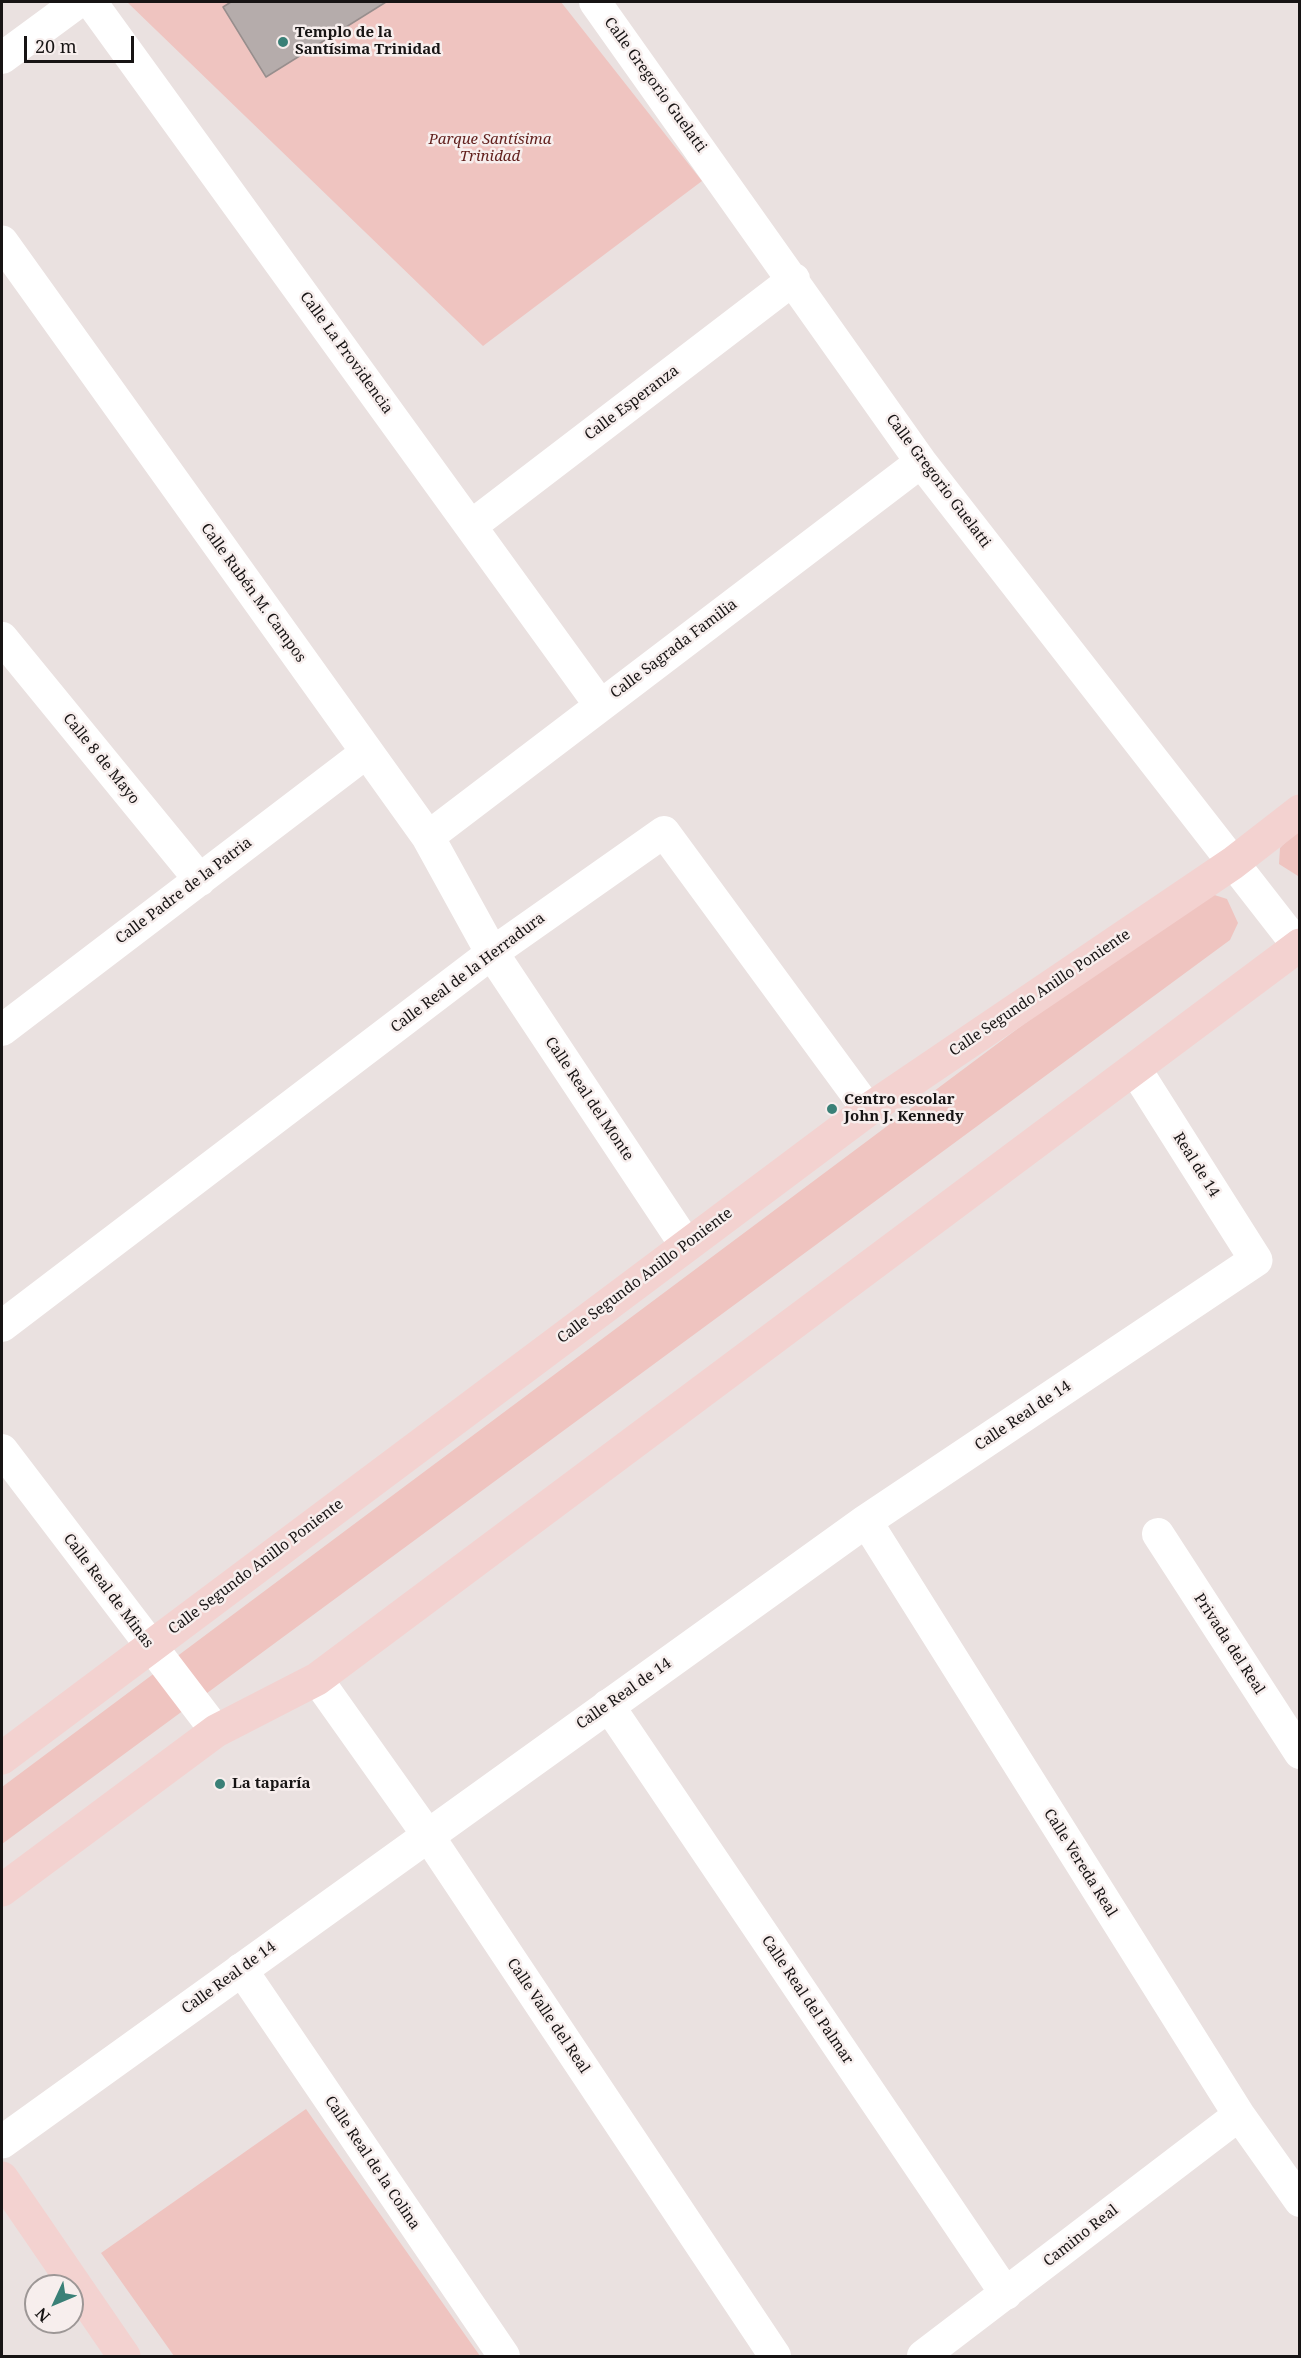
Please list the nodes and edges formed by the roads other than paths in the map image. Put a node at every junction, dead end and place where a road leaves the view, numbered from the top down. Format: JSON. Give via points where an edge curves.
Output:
{"nodes":[{"id":1,"x":78,"y":2,"type":"edge"},
{"id":2,"x":91,"y":2,"type":"edge"},
{"id":3,"x":595,"y":2,"type":"edge"},
{"id":4,"x":2,"y":58,"type":"edge"},
{"id":5,"x":2,"y":242,"type":"edge"},
{"id":6,"x":794,"y":279,"type":"junction"},
{"id":7,"x":921,"y":462,"type":"junction"},
{"id":8,"x":471,"y":526,"type":"junction"},
{"id":9,"x":2,"y":638,"type":"edge"},
{"id":10,"x":600,"y":705,"type":"junction"},
{"id":11,"x":367,"y":752,"type":"junction"},
{"id":12,"x":1299,"y":811,"type":"edge"},
{"id":13,"x":428,"y":837,"type":"junction"},
{"id":14,"x":1233,"y":863,"type":"junction"},
{"id":15,"x":200,"y":880,"type":"junction"},
{"id":16,"x":1299,"y":946,"type":"edge"},
{"id":17,"x":492,"y":952,"type":"junction"},
{"id":18,"x":4,"y":1022,"type":"edge"},
{"id":19,"x":1135,"y":1069,"type":"junction"},
{"id":20,"x":868,"y":1110,"type":"junction"},
{"id":21,"x":686,"y":1245,"type":"junction"},
{"id":22,"x":1256,"y":1260,"type":"joint"},
{"id":23,"x":2,"y":1326,"type":"edge"},
{"id":24,"x":2,"y":1450,"type":"edge"},
{"id":25,"x":866,"y":1521,"type":"junction"},
{"id":26,"x":1158,"y":1534,"type":"dead end"},
{"id":27,"x":150,"y":1647,"type":"junction"},
{"id":28,"x":317,"y":1679,"type":"junction"},
{"id":29,"x":608,"y":1705,"type":"junction"},
{"id":30,"x":216,"y":1731,"type":"junction"},
{"id":31,"x":1299,"y":1754,"type":"edge"},
{"id":32,"x":2,"y":1758,"type":"edge"},
{"id":33,"x":427,"y":1834,"type":"junction"},
{"id":34,"x":2,"y":1890,"type":"edge"},
{"id":35,"x":241,"y":1969,"type":"junction"},
{"id":36,"x":1239,"y":2115,"type":"junction"},
{"id":37,"x":2,"y":2142,"type":"edge"},
{"id":38,"x":2,"y":2178,"type":"edge"},
{"id":39,"x":1299,"y":2201,"type":"edge"},
{"id":40,"x":1006,"y":2294,"type":"junction"},
{"id":41,"x":124,"y":2356,"type":"edge"},
{"id":42,"x":504,"y":2356,"type":"edge"},
{"id":43,"x":775,"y":2356,"type":"edge"},
{"id":44,"x":922,"y":2356,"type":"edge"}],
"edges":[{"from":1,"to":4,"type":"street"},
{"from":2,"to":8,"type":"street","name":"Calle La Providencia"},
{"from":3,"to":6,"type":"street","name":"Calle Gregorio Guelatti"},
{"from":5,"to":11,"type":"street","name":"Calle Rubén M. Campos"},
{"from":6,"to":7,"type":"street","name":"Calle Gregorio Guelatti"},
{"from":6,"to":8,"type":"street","name":"Calle Esperanza"},
{"from":7,"to":10,"type":"street","name":"Calle Sagrada Familia"},
{"from":7,"to":14,"type":"street","name":"Calle Gregorio Guelatti"},
{"from":8,"to":10,"type":"street","name":"Calle La Providencia"},
{"from":9,"to":15,"type":"street","name":"Calle 8 de Mayo"},
{"from":10,"to":13,"type":"street","name":"Calle Sagrada Familia"},
{"from":11,"to":13,"type":"street","name":"Calle Rubén M. Campos"},
{"from":11,"to":15,"type":"street","name":"Calle Padre de la Patria"},
{"from":12,"to":14,"type":"main road","name":"Calle Segundo Anillo Poniente"},
{"from":13,"to":17,"type":"street","name":"Calle Rubén M. Campos"},
{"from":14,"to":16,"type":"street","name":"Calle Gregorio Guelatti"},
{"from":14,"to":20,"type":"main road","name":"Calle Segundo Anillo Poniente"},
{"from":15,"to":18,"type":"street","name":"Calle Padre de la Patria"},
{"from":16,"to":19,"type":"main road"},
{"from":17,"to":20,"type":"street","name":"Calle Real de la Herradura","via":[[664,832]]},
{"from":17,"to":21,"type":"street","name":"Calle Real del Monte"},
{"from":17,"to":23,"type":"street","name":"Calle Real de la Herradura"},
{"from":19,"to":22,"type":"street","name":"Real de 14"},
{"from":19,"to":28,"type":"main road"},
{"from":20,"to":21,"type":"main road","name":"Calle Segundo Anillo Poniente"},
{"from":21,"to":27,"type":"main road","name":"Calle Segundo Anillo Poniente"},
{"from":22,"to":25,"type":"street","name":"Calle Real de 14"},
{"from":24,"to":27,"type":"street","name":"Calle Real de Minas"},
{"from":25,"to":29,"type":"street","name":"Calle Real de 14"},
{"from":25,"to":36,"type":"street","name":"Calle Vereda Real"},
{"from":26,"to":31,"type":"street","name":"Privada del Real"},
{"from":27,"to":30,"type":"street","name":"Calle Real de Minas"},
{"from":27,"to":32,"type":"main road","name":"Calle Segundo Anillo Poniente"},
{"from":28,"to":30,"type":"main road"},
{"from":28,"to":33,"type":"street","name":"Calle Valle del Real"},
{"from":29,"to":33,"type":"street","name":"Calle Real de 14"},
{"from":29,"to":40,"type":"street","name":"Calle Real del Palmar"},
{"from":30,"to":34,"type":"main road"},
{"from":33,"to":35,"type":"street","name":"Calle Real de 14"},
{"from":33,"to":43,"type":"street","name":"Calle Valle del Real"},
{"from":35,"to":37,"type":"street","name":"Calle Real de 14"},
{"from":35,"to":42,"type":"street","name":"Calle Real de la Colina"},
{"from":36,"to":39,"type":"street","name":"Calle Vereda Real"},
{"from":36,"to":40,"type":"street","name":"Camino Real"},
{"from":38,"to":41,"type":"main road"},
{"from":40,"to":44,"type":"street","name":"Camino Real"}]}
